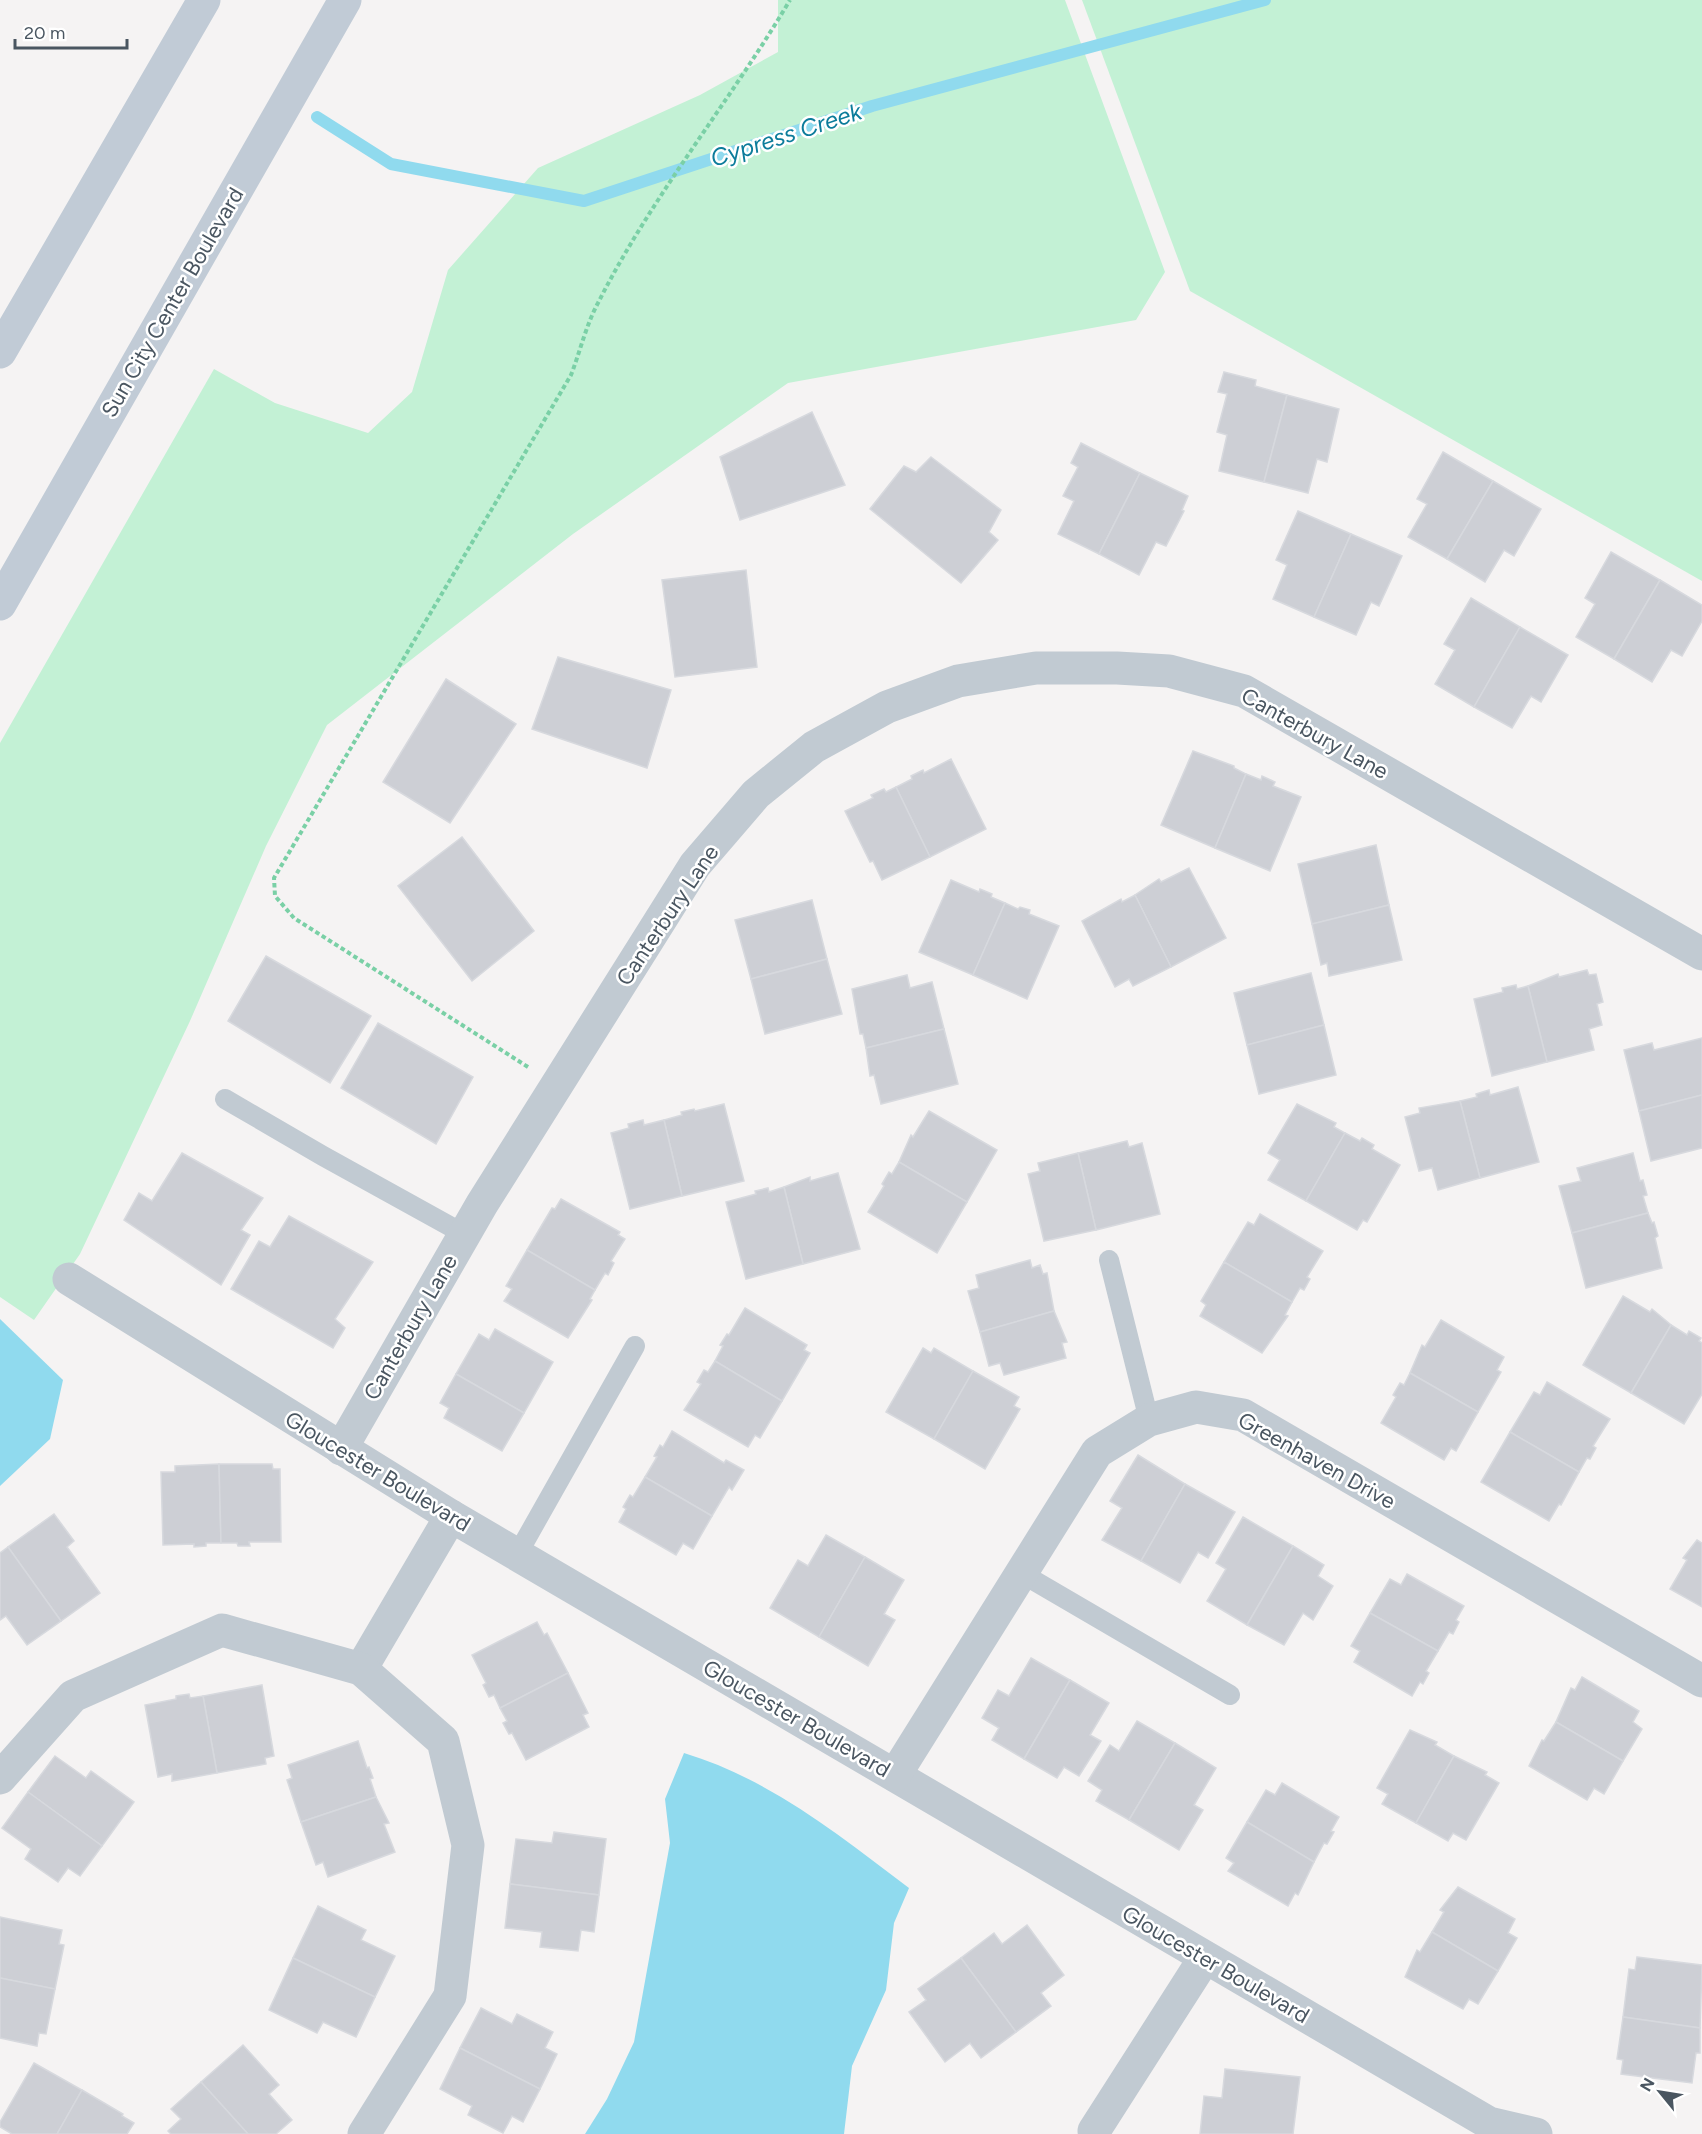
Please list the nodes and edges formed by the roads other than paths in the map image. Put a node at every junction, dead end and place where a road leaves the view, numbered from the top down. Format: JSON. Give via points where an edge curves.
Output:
{"nodes":[{"id":1,"x":204,"y":0,"type":"edge"},
{"id":2,"x":345,"y":0,"type":"edge"},
{"id":3,"x":0,"y":352,"type":"edge"},
{"id":4,"x":0,"y":604,"type":"edge"},
{"id":5,"x":1702,"y":954,"type":"edge"},
{"id":6,"x":225,"y":1099,"type":"dead end"},
{"id":7,"x":464,"y":1234,"type":"junction"},
{"id":8,"x":1109,"y":1260,"type":"dead end"},
{"id":9,"x":69,"y":1279,"type":"dead end"},
{"id":10,"x":635,"y":1346,"type":"dead end"},
{"id":11,"x":1149,"y":1420,"type":"junction"},
{"id":12,"x":341,"y":1449,"type":"junction"},
{"id":13,"x":451,"y":1516,"type":"junction"},
{"id":14,"x":517,"y":1555,"type":"junction"},
{"id":15,"x":1021,"y":1573,"type":"junction"},
{"id":16,"x":361,"y":1669,"type":"junction"},
{"id":17,"x":1702,"y":1682,"type":"edge"},
{"id":18,"x":1230,"y":1695,"type":"dead end"},
{"id":19,"x":895,"y":1775,"type":"junction"},
{"id":20,"x":0,"y":1778,"type":"edge"},
{"id":21,"x":1204,"y":1959,"type":"junction"},
{"id":22,"x":1487,"y":2129,"type":"edge"},
{"id":23,"x":1094,"y":2131,"type":"dead end"},
{"id":24,"x":364,"y":2134,"type":"edge"},
{"id":25,"x":1536,"y":2134,"type":"edge"}],
"edges":[{"from":1,"to":3,"type":"main road"},
{"from":2,"to":4,"type":"main road","name":"Sun City Center Boulevard"},
{"from":5,"to":7,"type":"street","name":"Canterbury Lane","via":[[1244,691],[1169,671],[1036,668],[958,681],[887,707],[814,747],[756,794],[695,865]]},
{"from":6,"to":7,"type":"lane"},
{"from":7,"to":12,"type":"street","name":"Canterbury Lane"},
{"from":8,"to":11,"type":"lane"},
{"from":9,"to":12,"type":"street","name":"Gloucester Boulevard"},
{"from":10,"to":14,"type":"lane"},
{"from":11,"to":15,"type":"street","name":"Greenhaven Drive","via":[[1097,1452]]},
{"from":11,"to":17,"type":"street","name":"Greenhaven Drive","via":[[1196,1407],[1243,1415]]},
{"from":12,"to":13,"type":"street","name":"Gloucester Boulevard"},
{"from":13,"to":14,"type":"street","name":"Gloucester Boulevard"},
{"from":13,"to":16,"type":"street"},
{"from":14,"to":19,"type":"street","name":"Gloucester Boulevard"},
{"from":15,"to":18,"type":"lane"},
{"from":15,"to":19,"type":"street","name":"Greenhaven Drive"},
{"from":16,"to":20,"type":"street","via":[[222,1630],[73,1696]]},
{"from":16,"to":24,"type":"street","via":[[443,1741],[468,1845],[450,1996]]},
{"from":19,"to":21,"type":"street","name":"Gloucester Boulevard"},
{"from":21,"to":22,"type":"street","name":"Gloucester Boulevard"},
{"from":21,"to":23,"type":"street"},
{"from":22,"to":25,"type":"street","name":"Gloucester Boulevard"}]}
